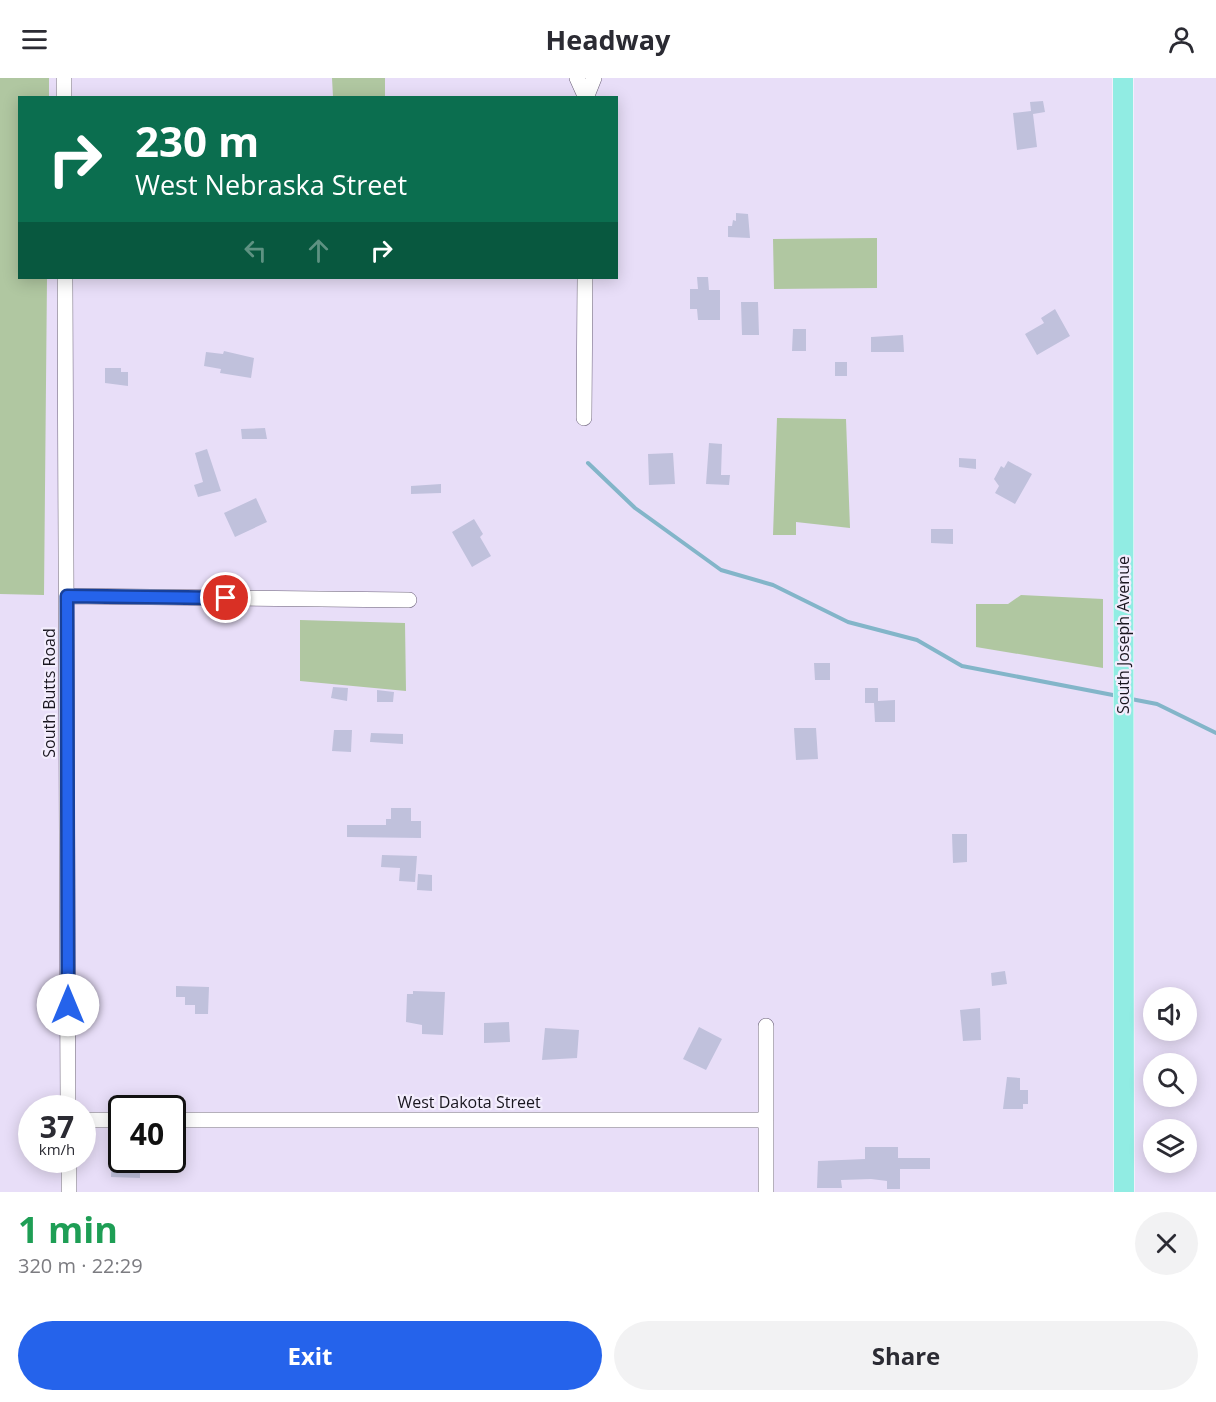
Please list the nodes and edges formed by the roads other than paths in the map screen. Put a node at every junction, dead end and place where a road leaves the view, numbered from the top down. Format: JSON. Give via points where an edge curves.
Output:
{"nodes":[{"id":1,"x":64,"y":78,"type":"edge"},
{"id":2,"x":577,"y":78,"type":"edge"},
{"id":3,"x":594,"y":78,"type":"edge"},
{"id":4,"x":1123,"y":78,"type":"edge"},
{"id":5,"x":64,"y":96,"type":"edge"},
{"id":6,"x":585,"y":96,"type":"edge"},
{"id":7,"x":587,"y":96,"type":"edge"},
{"id":8,"x":65,"y":279,"type":"edge"},
{"id":9,"x":585,"y":279,"type":"edge"},
{"id":10,"x":584,"y":418,"type":"dead end"},
{"id":11,"x":67,"y":596,"type":"junction"},
{"id":12,"x":409,"y":600,"type":"dead end"},
{"id":13,"x":766,"y":1026,"type":"dead end"},
{"id":14,"x":68,"y":1095,"type":"edge"},
{"id":15,"x":186,"y":1120,"type":"edge"},
{"id":16,"x":766,"y":1120,"type":"junction"},
{"id":17,"x":69,"y":1173,"type":"edge"},
{"id":18,"x":69,"y":1192,"type":"edge"},
{"id":19,"x":766,"y":1192,"type":"edge"},
{"id":20,"x":1124,"y":1192,"type":"edge"}],
"edges":[{"from":1,"to":5,"type":"street"},
{"from":2,"to":6,"type":"street"},
{"from":3,"to":7,"type":"street"},
{"from":4,"to":20,"type":"main road","name":"South Joseph Avenue"},
{"from":8,"to":11,"type":"street","name":"South Butts Road"},
{"from":9,"to":10,"type":"street"},
{"from":11,"to":12,"type":"street"},
{"from":11,"to":14,"type":"street","name":"South Butts Road"},
{"from":13,"to":16,"type":"street"},
{"from":15,"to":16,"type":"street","name":"West Dakota Street"},
{"from":16,"to":19,"type":"street"},
{"from":17,"to":18,"type":"street"}]}
